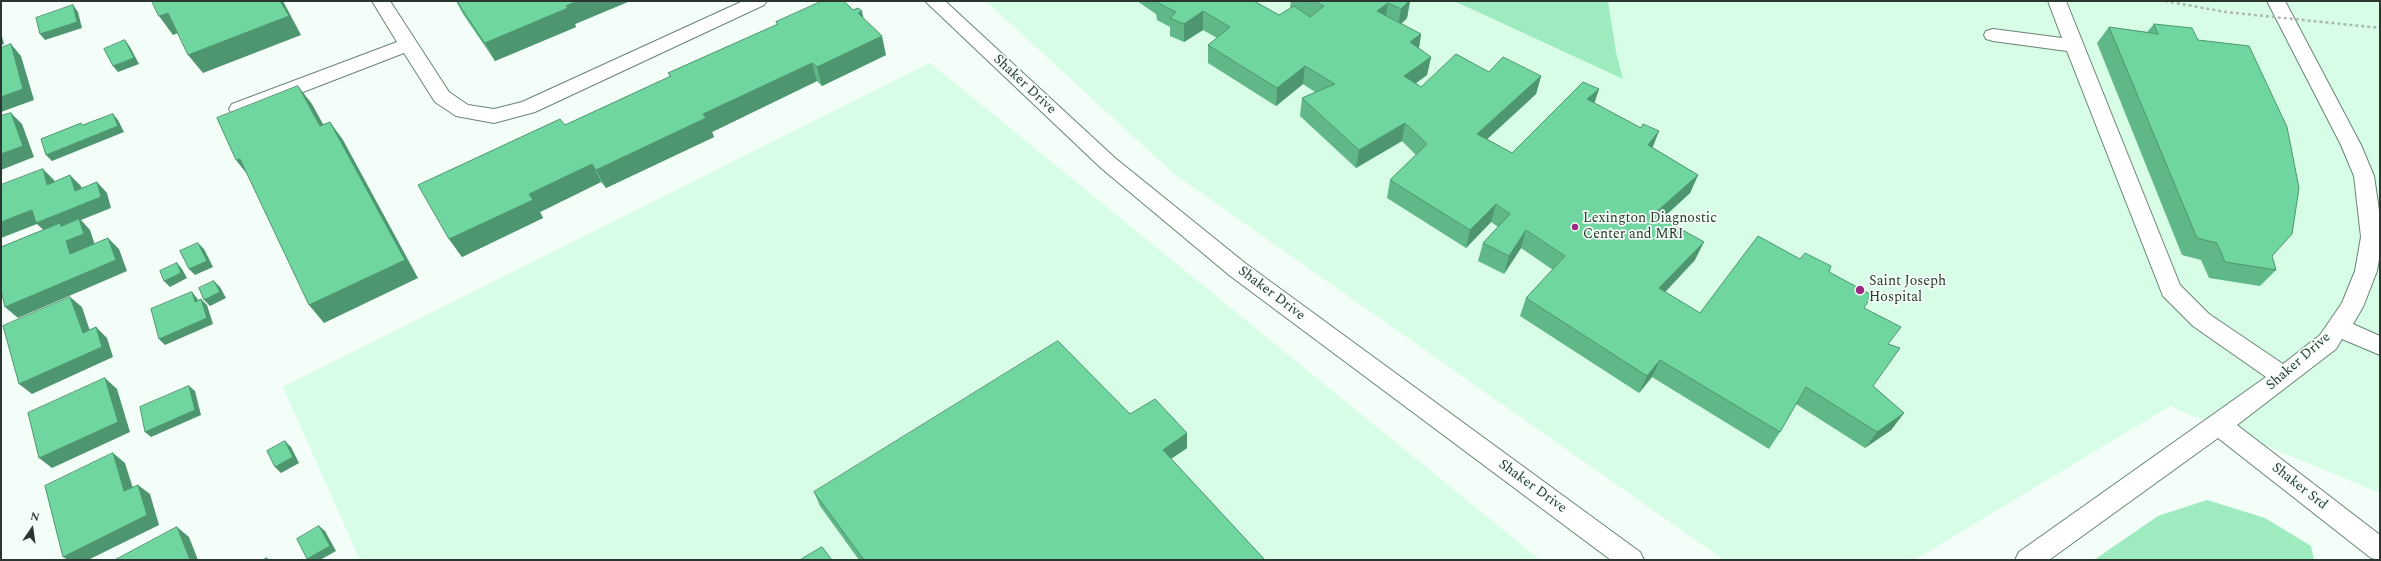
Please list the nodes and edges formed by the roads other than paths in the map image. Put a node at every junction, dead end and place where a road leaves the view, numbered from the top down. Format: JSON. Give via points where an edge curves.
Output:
{"nodes":[{"id":1,"x":381,"y":1,"type":"edge"},
{"id":2,"x":758,"y":1,"type":"edge"},
{"id":3,"x":934,"y":1,"type":"edge"},
{"id":4,"x":2057,"y":1,"type":"edge"},
{"id":5,"x":2276,"y":1,"type":"edge"},
{"id":6,"x":1993,"y":35,"type":"dead end"},
{"id":7,"x":409,"y":44,"type":"junction"},
{"id":8,"x":2074,"y":46,"type":"junction"},
{"id":9,"x":239,"y":109,"type":"edge"},
{"id":10,"x":2338,"y":327,"type":"junction"},
{"id":11,"x":2380,"y":346,"type":"edge"},
{"id":12,"x":2284,"y":377,"type":"junction"},
{"id":13,"x":2218,"y":424,"type":"junction"},
{"id":14,"x":2380,"y":550,"type":"edge"},
{"id":15,"x":1631,"y":560,"type":"edge"},
{"id":16,"x":2028,"y":560,"type":"edge"}],
"edges":[{"from":1,"to":7,"type":"street"},
{"from":2,"to":7,"type":"street","via":[[528,107],[494,116],[463,111],[442,97]]},
{"from":3,"to":15,"type":"street","name":"Shaker Drive","via":[[1108,163],[1237,269]]},
{"from":4,"to":8,"type":"street"},
{"from":5,"to":10,"type":"street","name":"Shaker Drive","via":[[2351,145],[2364,176],[2368,196],[2372,237],[2366,271],[2352,308]]},
{"from":6,"to":8,"type":"street"},
{"from":7,"to":9,"type":"street"},
{"from":8,"to":12,"type":"street","via":[[2171,290],[2201,320]]},
{"from":10,"to":11,"type":"street"},
{"from":10,"to":12,"type":"street","name":"Shaker Drive","via":[[2328,342]]},
{"from":12,"to":13,"type":"street","name":"Shaker Drive"},
{"from":13,"to":14,"type":"street","name":"Shaker Srd"},
{"from":13,"to":16,"type":"street","name":"Shaker Drive"}]}
